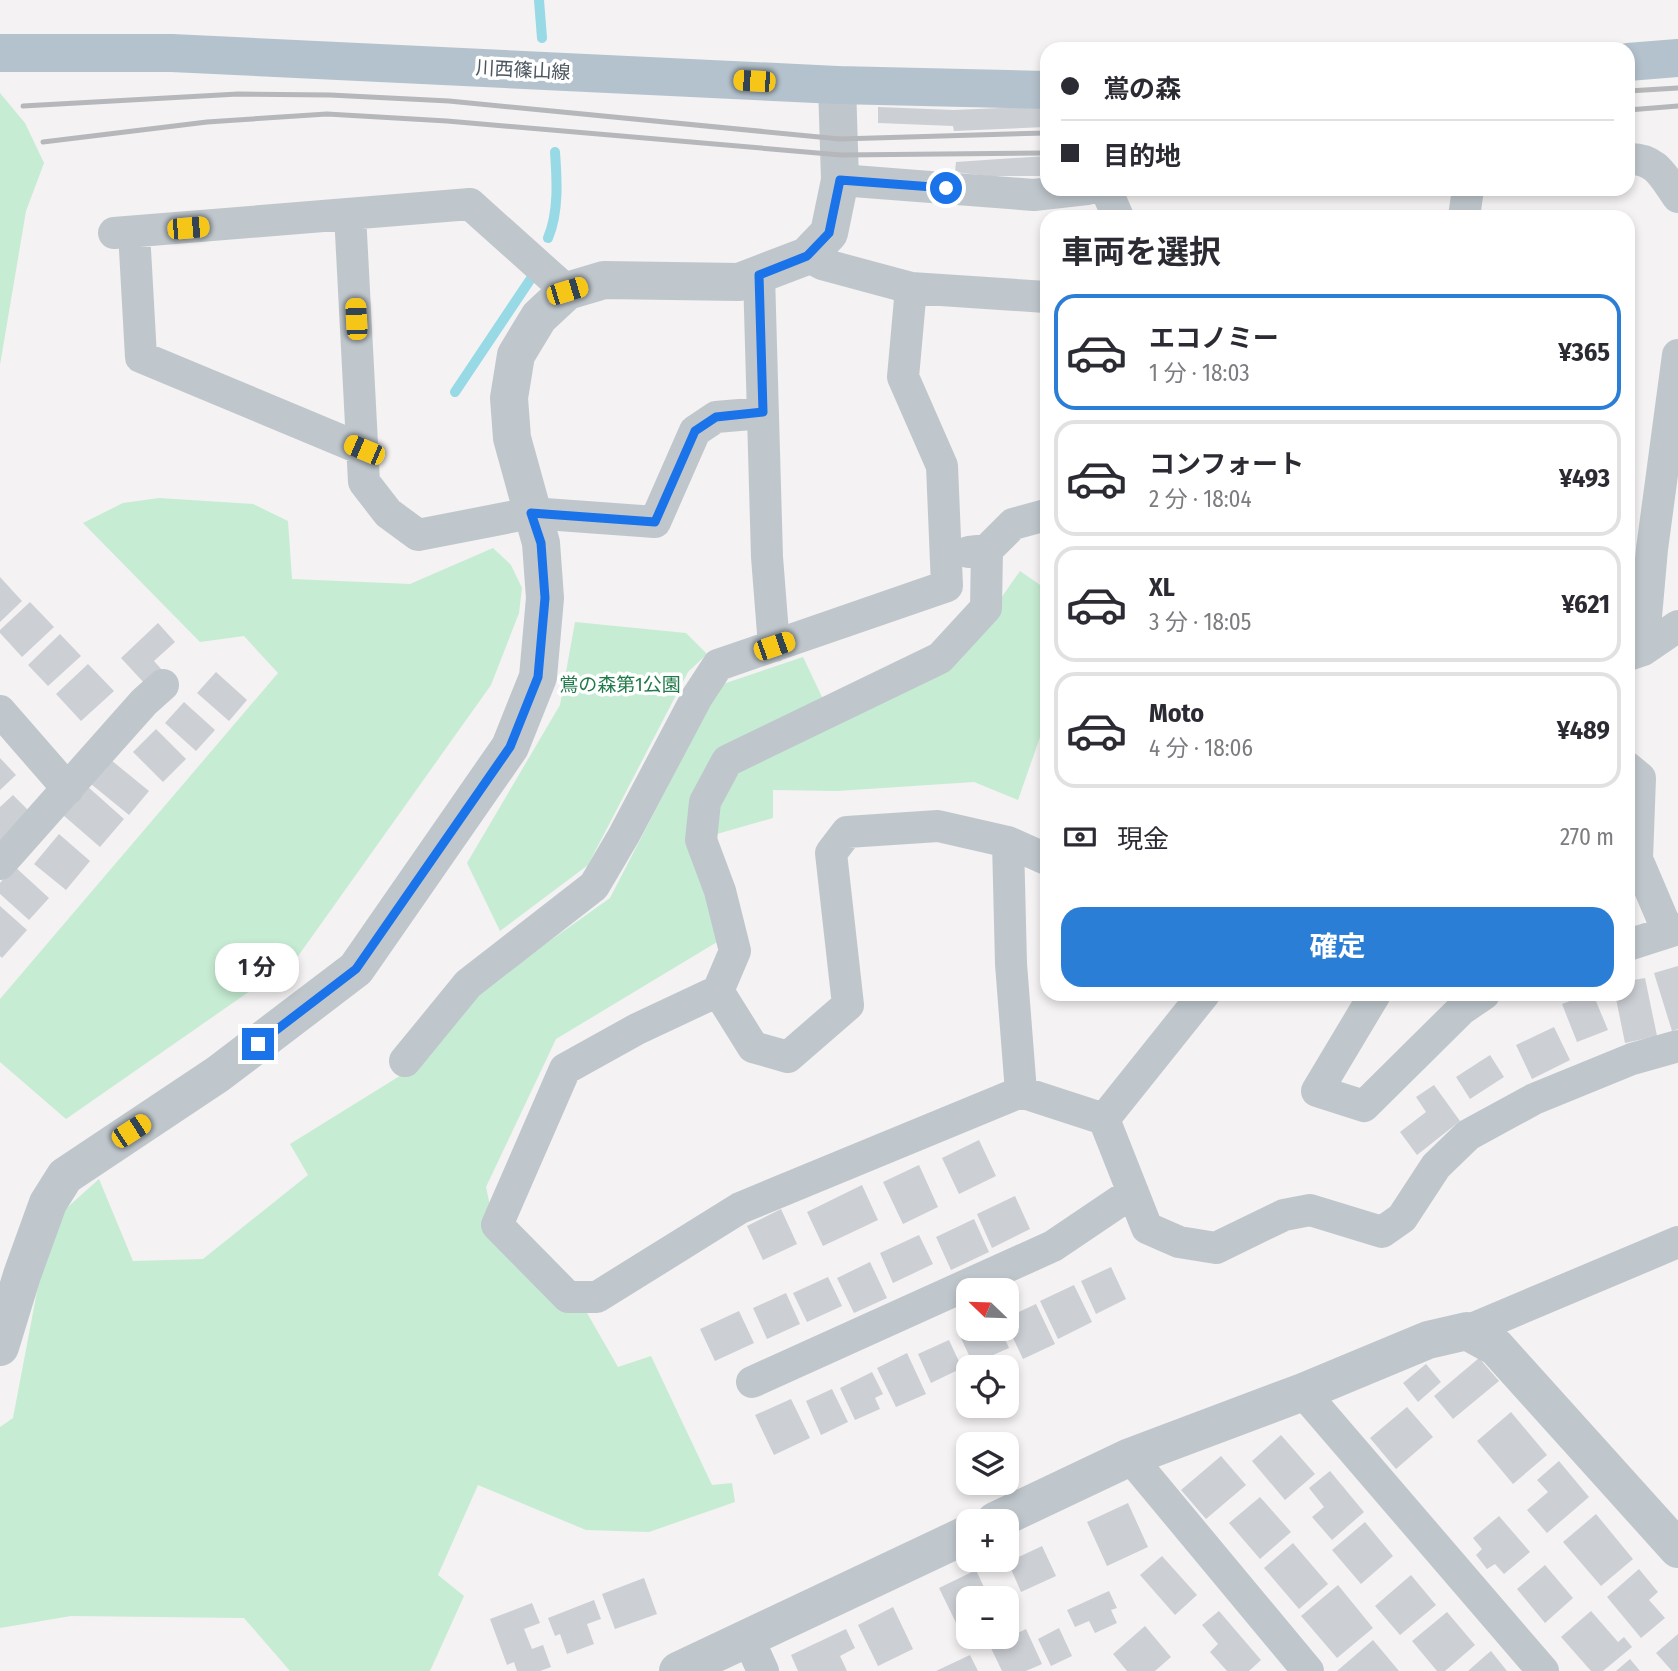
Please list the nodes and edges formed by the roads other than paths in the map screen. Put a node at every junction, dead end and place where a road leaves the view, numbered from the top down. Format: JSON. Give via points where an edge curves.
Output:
{"nodes":[{"id":1,"x":0,"y":53,"type":"edge"},
{"id":2,"x":1678,"y":58,"type":"edge"},
{"id":3,"x":1635,"y":61,"type":"edge"},
{"id":4,"x":837,"y":85,"type":"junction"},
{"id":5,"x":1040,"y":90,"type":"edge"},
{"id":6,"x":1635,"y":159,"type":"edge"},
{"id":7,"x":840,"y":180,"type":"junction"},
{"id":8,"x":1040,"y":194,"type":"edge"},
{"id":9,"x":1678,"y":197,"type":"edge"},
{"id":10,"x":350,"y":214,"type":"junction"},
{"id":11,"x":807,"y":256,"type":"junction"},
{"id":12,"x":759,"y":275,"type":"junction"},
{"id":13,"x":911,"y":288,"type":"junction"},
{"id":14,"x":567,"y":291,"type":"junction"},
{"id":15,"x":1040,"y":297,"type":"edge"},
{"id":16,"x":1677,"y":362,"type":"edge"},
{"id":17,"x":763,"y":412,"type":"junction"},
{"id":18,"x":364,"y":450,"type":"junction"},
{"id":19,"x":531,"y":513,"type":"junction"},
{"id":20,"x":1040,"y":517,"type":"edge"},
{"id":21,"x":987,"y":550,"type":"junction"},
{"id":22,"x":1640,"y":550,"type":"edge"},
{"id":23,"x":946,"y":555,"type":"junction"},
{"id":24,"x":1678,"y":626,"type":"edge"},
{"id":25,"x":774,"y":646,"type":"junction"},
{"id":26,"x":1635,"y":653,"type":"edge"},
{"id":27,"x":163,"y":685,"type":"dead end"},
{"id":28,"x":0,"y":711,"type":"edge"},
{"id":29,"x":1635,"y":774,"type":"edge"},
{"id":30,"x":68,"y":789,"type":"junction"},
{"id":31,"x":1008,"y":842,"type":"junction"},
{"id":32,"x":1040,"y":856,"type":"edge"},
{"id":33,"x":0,"y":864,"type":"edge"},
{"id":34,"x":1673,"y":930,"type":"edge"},
{"id":35,"x":1635,"y":943,"type":"edge"},
{"id":36,"x":718,"y":990,"type":"junction"},
{"id":37,"x":1198,"y":1001,"type":"edge"},
{"id":38,"x":1371,"y":1001,"type":"edge"},
{"id":39,"x":1474,"y":1001,"type":"edge"},
{"id":40,"x":1678,"y":1046,"type":"edge"},
{"id":41,"x":405,"y":1061,"type":"dead end"},
{"id":42,"x":1021,"y":1092,"type":"junction"},
{"id":43,"x":1104,"y":1119,"type":"junction"},
{"id":44,"x":1133,"y":1192,"type":"junction"},
{"id":45,"x":1673,"y":1253,"type":"edge"},
{"id":46,"x":1467,"y":1331,"type":"junction"},
{"id":47,"x":0,"y":1347,"type":"edge"},
{"id":48,"x":752,"y":1382,"type":"dead end"},
{"id":49,"x":1303,"y":1392,"type":"junction"},
{"id":50,"x":1130,"y":1457,"type":"junction"},
{"id":51,"x":1019,"y":1510,"type":"edge"},
{"id":52,"x":956,"y":1541,"type":"edge"},
{"id":53,"x":1678,"y":1549,"type":"edge"},
{"id":54,"x":755,"y":1654,"type":"edge"},
{"id":55,"x":678,"y":1671,"type":"edge"},
{"id":56,"x":1308,"y":1671,"type":"edge"},
{"id":57,"x":1543,"y":1671,"type":"edge"}],
"edges":[{"from":1,"to":4,"type":"main road","name":"川西篠山線","via":[[172,53]]},
{"from":2,"to":3,"type":"main road"},
{"from":4,"to":5,"type":"main road","name":"川西篠山線"},
{"from":4,"to":7,"type":"street"},
{"from":6,"to":9,"type":"street","via":[[1656,166]]},
{"from":7,"to":8,"type":"street"},
{"from":7,"to":11,"type":"street","via":[[829,233]]},
{"from":10,"to":14,"type":"street","via":[[470,204]]},
{"from":10,"to":18,"type":"street"},
{"from":10,"to":18,"type":"street","via":[[124,233],[141,357]]},
{"from":11,"to":12,"type":"street"},
{"from":11,"to":13,"type":"street"},
{"from":12,"to":14,"type":"street","via":[[739,282],[604,280]]},
{"from":12,"to":17,"type":"street"},
{"from":13,"to":15,"type":"street"},
{"from":13,"to":23,"type":"street","via":[[903,377],[942,466]]},
{"from":14,"to":19,"type":"street","via":[[539,317],[516,355],[509,398],[512,438]]},
{"from":16,"to":22,"type":"street"},
{"from":17,"to":19,"type":"street","via":[[716,417],[695,431],[655,522]]},
{"from":17,"to":25,"type":"street"},
{"from":18,"to":19,"type":"street","via":[[364,482],[388,513],[418,535]]},
{"from":19,"to":47,"type":"street","via":[[541,543],[545,598],[538,677],[510,747],[356,969],[218,1074],[65,1175],[48,1203]]},
{"from":20,"to":21,"type":"street","via":[[1013,524]]},
{"from":21,"to":23,"type":"street"},
{"from":21,"to":36,"type":"street","via":[[986,608],[940,658],[727,761],[705,802],[701,840],[735,951]]},
{"from":22,"to":26,"type":"street"},
{"from":23,"to":25,"type":"street","via":[[947,586]]},
{"from":24,"to":26,"type":"street"},
{"from":25,"to":41,"type":"street","via":[[718,665],[594,886],[468,984]]},
{"from":27,"to":30,"type":"street"},
{"from":28,"to":30,"type":"street"},
{"from":29,"to":34,"type":"street","via":[[1640,778],[1637,859]]},
{"from":30,"to":33,"type":"street"},
{"from":31,"to":32,"type":"street"},
{"from":31,"to":36,"type":"street","via":[[938,826],[847,832],[831,853],[848,1005],[788,1057],[753,1047]]},
{"from":31,"to":42,"type":"street"},
{"from":34,"to":35,"type":"street"},
{"from":36,"to":42,"type":"street","via":[[565,1069],[497,1225],[568,1297],[597,1297],[740,1208]]},
{"from":37,"to":43,"type":"street"},
{"from":38,"to":39,"type":"street","via":[[1317,1091],[1364,1106]]},
{"from":40,"to":44,"type":"street","via":[[1632,1059],[1534,1099],[1468,1135],[1436,1166],[1402,1218],[1382,1232],[1310,1210],[1284,1215],[1216,1248],[1180,1242],[1147,1228]]},
{"from":42,"to":43,"type":"street"},
{"from":43,"to":44,"type":"street"},
{"from":44,"to":48,"type":"street","via":[[1054,1246]]},
{"from":45,"to":46,"type":"street"},
{"from":46,"to":49,"type":"street","via":[[1428,1340]]},
{"from":46,"to":53,"type":"street","via":[[1496,1347]]},
{"from":49,"to":50,"type":"street"},
{"from":49,"to":57,"type":"street"},
{"from":50,"to":51,"type":"street"},
{"from":50,"to":56,"type":"street"},
{"from":52,"to":54,"type":"street"},
{"from":54,"to":55,"type":"street"}]}
